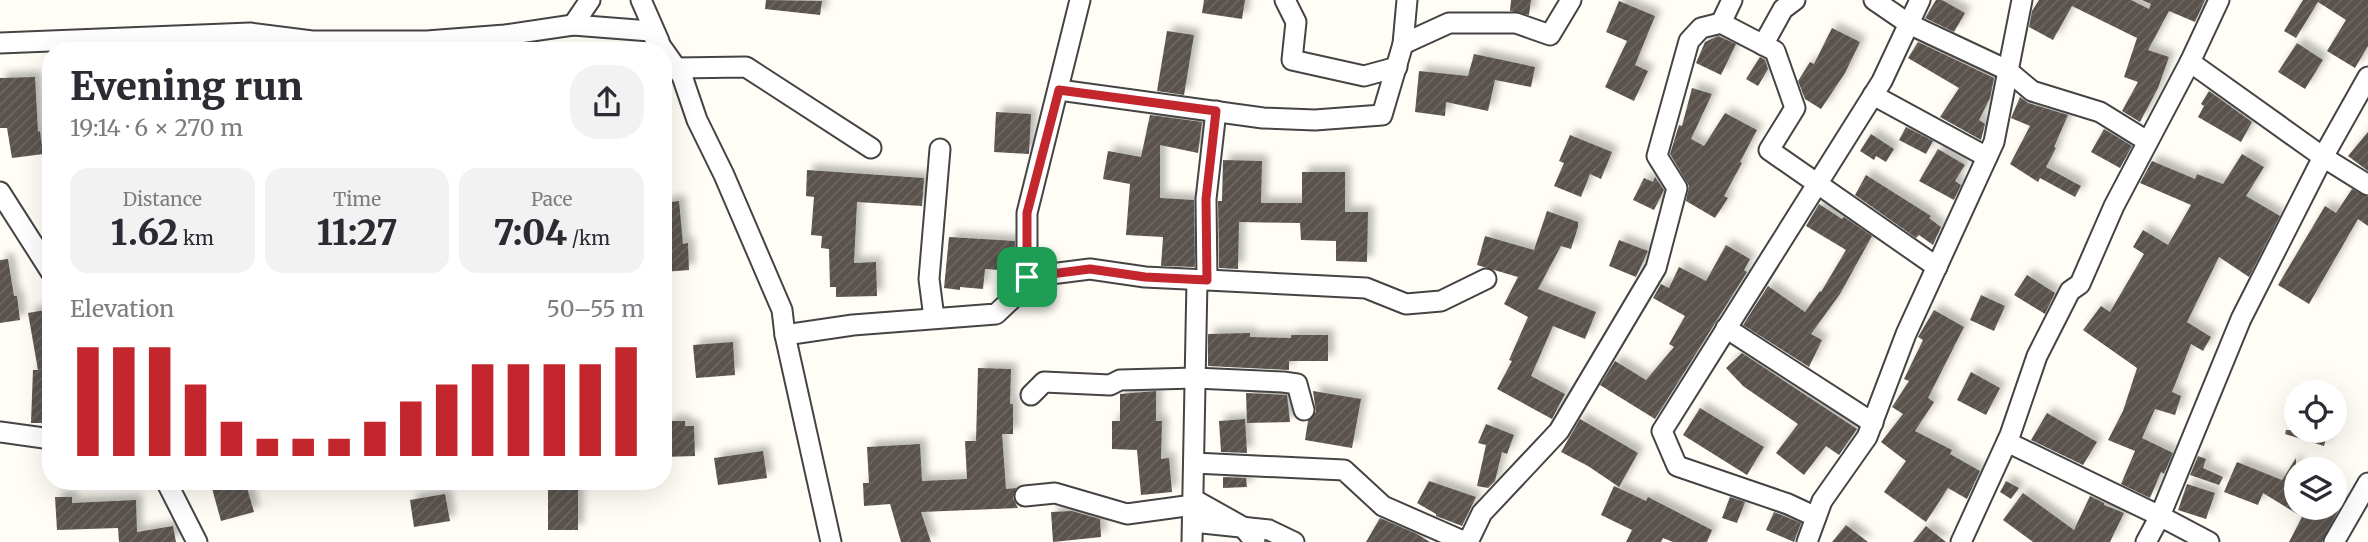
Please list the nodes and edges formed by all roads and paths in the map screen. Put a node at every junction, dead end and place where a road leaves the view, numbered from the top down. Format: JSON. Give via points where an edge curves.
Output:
{"nodes":[{"id":1,"x":590,"y":0,"type":"edge"},
{"id":2,"x":641,"y":0,"type":"edge"},
{"id":3,"x":1080,"y":0,"type":"edge"},
{"id":4,"x":1285,"y":0,"type":"edge"},
{"id":5,"x":1407,"y":0,"type":"edge"},
{"id":6,"x":1571,"y":0,"type":"edge"},
{"id":7,"x":1732,"y":0,"type":"edge"},
{"id":8,"x":1795,"y":0,"type":"edge"},
{"id":9,"x":1874,"y":0,"type":"edge"},
{"id":10,"x":1920,"y":0,"type":"edge"},
{"id":11,"x":2022,"y":0,"type":"edge"},
{"id":12,"x":2219,"y":0,"type":"edge"},
{"id":13,"x":1721,"y":23,"type":"junction"},
{"id":14,"x":573,"y":24,"type":"junction"},
{"id":15,"x":1909,"y":24,"type":"junction"},
{"id":16,"x":292,"y":42,"type":"edge"},
{"id":17,"x":472,"y":42,"type":"edge"},
{"id":18,"x":658,"y":42,"type":"edge"},
{"id":19,"x":659,"y":42,"type":"edge"},
{"id":20,"x":0,"y":43,"type":"edge"},
{"id":21,"x":1403,"y":44,"type":"junction"},
{"id":22,"x":1763,"y":45,"type":"junction"},
{"id":23,"x":2189,"y":62,"type":"junction"},
{"id":24,"x":672,"y":63,"type":"edge"},
{"id":25,"x":1396,"y":67,"type":"junction"},
{"id":26,"x":676,"y":68,"type":"junction"},
{"id":27,"x":2007,"y":69,"type":"junction"},
{"id":28,"x":2368,"y":77,"type":"edge"},
{"id":29,"x":1059,"y":90,"type":"junction"},
{"id":30,"x":1873,"y":95,"type":"junction"},
{"id":31,"x":1216,"y":111,"type":"junction"},
{"id":32,"x":2147,"y":141,"type":"junction"},
{"id":33,"x":871,"y":148,"type":"dead end"},
{"id":34,"x":940,"y":149,"type":"dead end"},
{"id":35,"x":1987,"y":157,"type":"junction"},
{"id":36,"x":2323,"y":157,"type":"junction"},
{"id":37,"x":1817,"y":183,"type":"junction"},
{"id":38,"x":2368,"y":185,"type":"edge"},
{"id":39,"x":0,"y":192,"type":"edge"},
{"id":40,"x":42,"y":258,"type":"edge"},
{"id":41,"x":1937,"y":267,"type":"junction"},
{"id":42,"x":1027,"y":277,"type":"junction"},
{"id":43,"x":1486,"y":279,"type":"dead end"},
{"id":44,"x":1202,"y":280,"type":"junction"},
{"id":45,"x":934,"y":318,"type":"junction"},
{"id":46,"x":1726,"y":328,"type":"junction"},
{"id":47,"x":785,"y":335,"type":"junction"},
{"id":48,"x":1195,"y":378,"type":"junction"},
{"id":49,"x":1031,"y":395,"type":"dead end"},
{"id":50,"x":1304,"y":410,"type":"dead end"},
{"id":51,"x":1872,"y":423,"type":"junction"},
{"id":52,"x":0,"y":432,"type":"edge"},
{"id":53,"x":42,"y":438,"type":"edge"},
{"id":54,"x":2007,"y":442,"type":"junction"},
{"id":55,"x":1194,"y":463,"type":"junction"},
{"id":56,"x":2368,"y":483,"type":"edge"},
{"id":57,"x":171,"y":490,"type":"edge"},
{"id":58,"x":1025,"y":496,"type":"dead end"},
{"id":59,"x":1193,"y":509,"type":"junction"},
{"id":60,"x":2160,"y":516,"type":"junction"},
{"id":61,"x":1816,"y":517,"type":"junction"},
{"id":62,"x":1249,"y":535,"type":"edge"},
{"id":63,"x":197,"y":542,"type":"edge"},
{"id":64,"x":831,"y":542,"type":"edge"},
{"id":65,"x":1192,"y":542,"type":"edge"},
{"id":66,"x":1294,"y":542,"type":"edge"},
{"id":67,"x":1466,"y":542,"type":"edge"},
{"id":68,"x":1807,"y":542,"type":"edge"},
{"id":69,"x":1961,"y":542,"type":"edge"},
{"id":70,"x":2146,"y":542,"type":"edge"},
{"id":71,"x":2209,"y":542,"type":"edge"},
{"id":72,"x":2334,"y":542,"type":"edge"}],
"edges":[{"from":1,"to":14,"type":"street"},
{"from":2,"to":19,"type":"street"},
{"from":3,"to":29,"type":"street"},
{"from":4,"to":25,"type":"street","via":[[1296,22],[1292,60],[1364,76]]},
{"from":5,"to":21,"type":"street"},
{"from":6,"to":21,"type":"street","via":[[1550,35],[1517,23],[1449,23]]},
{"from":7,"to":13,"type":"street"},
{"from":8,"to":22,"type":"street","via":[[1783,9]]},
{"from":9,"to":15,"type":"street"},
{"from":10,"to":15,"type":"street"},
{"from":11,"to":27,"type":"street"},
{"from":12,"to":23,"type":"street"},
{"from":13,"to":22,"type":"street"},
{"from":13,"to":67,"type":"street","via":[[1701,28],[1689,41],[1657,156],[1677,188],[1656,268],[1559,431],[1482,513]]},
{"from":14,"to":17,"type":"street"},
{"from":14,"to":18,"type":"street","via":[[650,30]]},
{"from":15,"to":27,"type":"street"},
{"from":15,"to":30,"type":"street"},
{"from":16,"to":20,"type":"street","via":[[250,33]]},
{"from":21,"to":25,"type":"street"},
{"from":22,"to":37,"type":"street","via":[[1775,51],[1795,108],[1769,150]]},
{"from":23,"to":32,"type":"street"},
{"from":23,"to":36,"type":"street"},
{"from":24,"to":26,"type":"street"},
{"from":25,"to":31,"type":"street","via":[[1382,115],[1315,120]]},
{"from":26,"to":33,"type":"street","via":[[746,67]]},
{"from":26,"to":47,"type":"street","via":[[782,310]]},
{"from":27,"to":32,"type":"street","via":[[2032,91],[2101,112]]},
{"from":27,"to":35,"type":"street","via":[[1994,142]]},
{"from":28,"to":36,"type":"street"},
{"from":29,"to":31,"type":"street"},
{"from":29,"to":42,"type":"street","via":[[1027,213]]},
{"from":30,"to":35,"type":"street"},
{"from":30,"to":37,"type":"street"},
{"from":31,"to":44,"type":"street"},
{"from":32,"to":54,"type":"street","via":[[2080,284],[2070,291],[2037,356]]},
{"from":34,"to":45,"type":"street","via":[[929,279]]},
{"from":35,"to":41,"type":"street"},
{"from":36,"to":38,"type":"street"},
{"from":36,"to":60,"type":"street","via":[[2241,319]]},
{"from":37,"to":41,"type":"street"},
{"from":37,"to":46,"type":"street"},
{"from":39,"to":40,"type":"street"},
{"from":41,"to":51,"type":"street"},
{"from":42,"to":44,"type":"street","via":[[1090,269]]},
{"from":42,"to":45,"type":"street","via":[[996,314]]},
{"from":43,"to":44,"type":"street","via":[[1441,301],[1406,304],[1367,288]]},
{"from":44,"to":48,"type":"street"},
{"from":45,"to":47,"type":"street"},
{"from":46,"to":51,"type":"street"},
{"from":46,"to":61,"type":"street","via":[[1662,430],[1677,466]]},
{"from":47,"to":64,"type":"street"},
{"from":48,"to":49,"type":"street","via":[[1119,380],[1110,385],[1044,382]]},
{"from":48,"to":50,"type":"street","via":[[1297,384]]},
{"from":48,"to":55,"type":"street"},
{"from":51,"to":61,"type":"street"},
{"from":52,"to":53,"type":"street"},
{"from":54,"to":60,"type":"street"},
{"from":54,"to":69,"type":"street"},
{"from":55,"to":59,"type":"street"},
{"from":55,"to":67,"type":"street","via":[[1343,470],[1383,506]]},
{"from":56,"to":72,"type":"street"},
{"from":57,"to":63,"type":"street"},
{"from":58,"to":59,"type":"street","via":[[1055,493],[1127,514]]},
{"from":59,"to":62,"type":"street"},
{"from":59,"to":65,"type":"street"},
{"from":60,"to":70,"type":"street"},
{"from":60,"to":71,"type":"street"},
{"from":61,"to":68,"type":"street"},
{"from":62,"to":66,"type":"street","via":[[1269,530]]}]}
